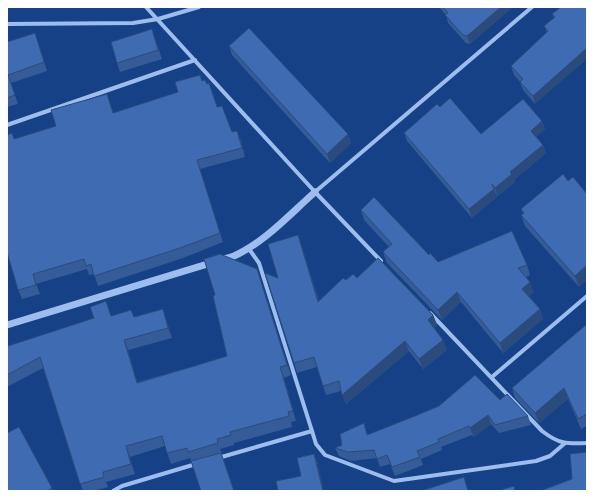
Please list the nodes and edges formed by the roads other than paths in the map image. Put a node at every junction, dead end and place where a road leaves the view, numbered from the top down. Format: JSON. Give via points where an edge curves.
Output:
{"nodes":[{"id":1,"x":199,"y":7,"type":"edge"},
{"id":2,"x":532,"y":7,"type":"edge"},
{"id":3,"x":147,"y":8,"type":"edge"},
{"id":4,"x":158,"y":19,"type":"junction"},
{"id":5,"x":7,"y":24,"type":"edge"},
{"id":6,"x":195,"y":60,"type":"junction"},
{"id":7,"x":7,"y":125,"type":"edge"},
{"id":8,"x":315,"y":192,"type":"junction"},
{"id":9,"x":249,"y":249,"type":"junction"},
{"id":10,"x":387,"y":267,"type":"edge"},
{"id":11,"x":587,"y":296,"type":"edge"},
{"id":12,"x":425,"y":308,"type":"edge"},
{"id":13,"x":7,"y":326,"type":"edge"},
{"id":14,"x":492,"y":377,"type":"junction"},
{"id":15,"x":312,"y":431,"type":"junction"},
{"id":16,"x":587,"y":443,"type":"edge"},
{"id":17,"x":564,"y":444,"type":"junction"},
{"id":18,"x":213,"y":460,"type":"edge"},
{"id":19,"x":198,"y":464,"type":"edge"},
{"id":20,"x":113,"y":491,"type":"edge"}],
"edges":[{"from":1,"to":4,"type":"street"},
{"from":2,"to":8,"type":"street"},
{"from":3,"to":4,"type":"street"},
{"from":4,"to":5,"type":"street","via":[[133,23]]},
{"from":4,"to":6,"type":"street"},
{"from":6,"to":7,"type":"street"},
{"from":6,"to":8,"type":"street"},
{"from":8,"to":9,"type":"street"},
{"from":8,"to":10,"type":"street"},
{"from":9,"to":13,"type":"street","via":[[234,256]]},
{"from":9,"to":15,"type":"street","via":[[259,263]]},
{"from":11,"to":14,"type":"street"},
{"from":12,"to":14,"type":"street"},
{"from":14,"to":17,"type":"street","via":[[542,431],[553,440]]},
{"from":15,"to":17,"type":"street","via":[[316,444],[325,455],[394,480],[536,460],[550,456]]},
{"from":15,"to":18,"type":"street"},
{"from":16,"to":17,"type":"street"},
{"from":19,"to":20,"type":"street","via":[[122,486]]}]}
